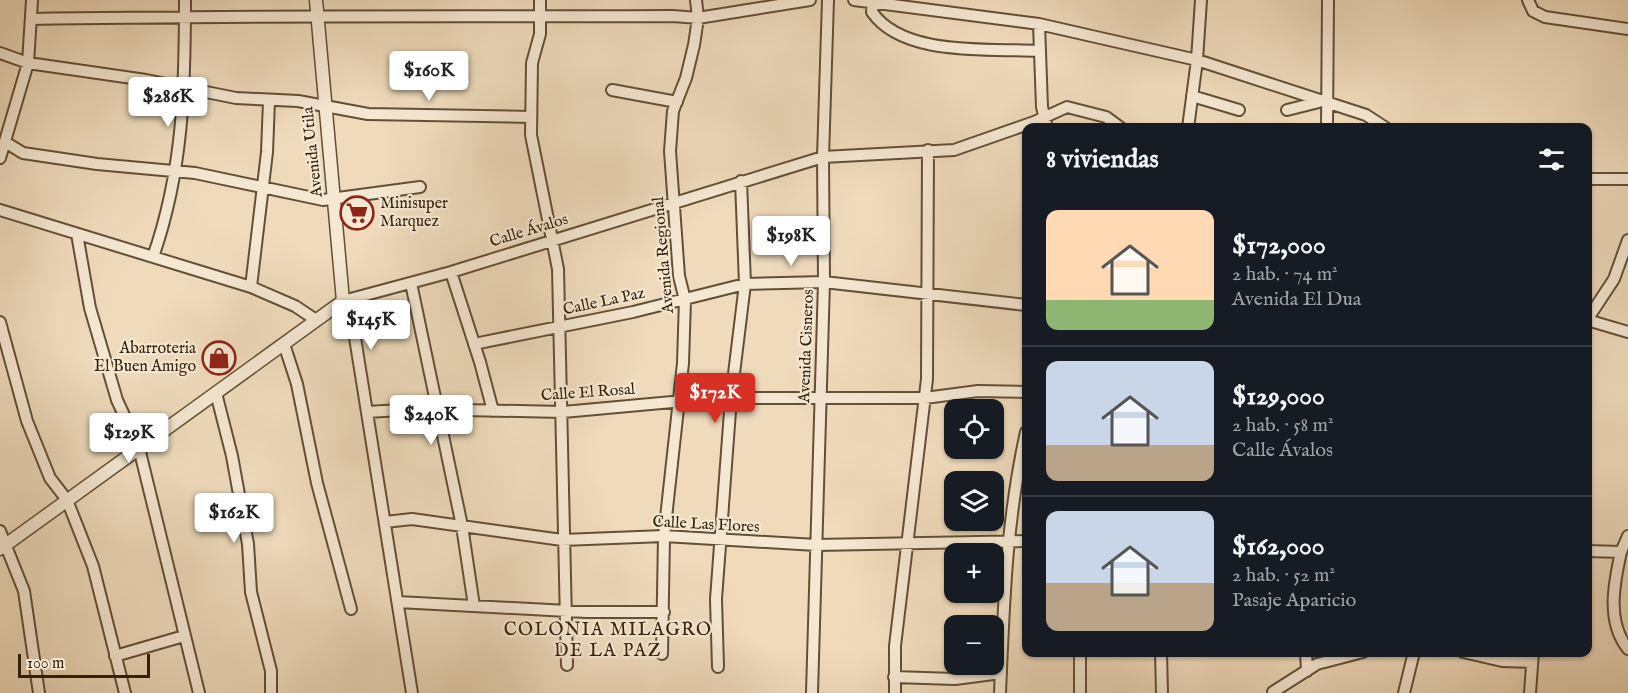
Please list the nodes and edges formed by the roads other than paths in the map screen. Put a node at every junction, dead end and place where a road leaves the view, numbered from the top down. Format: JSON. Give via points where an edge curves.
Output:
{"nodes":[{"id":1,"x":32,"y":0,"type":"edge"},
{"id":2,"x":185,"y":0,"type":"edge"},
{"id":3,"x":316,"y":0,"type":"edge"},
{"id":4,"x":540,"y":0,"type":"edge"},
{"id":5,"x":696,"y":0,"type":"edge"},
{"id":6,"x":810,"y":0,"type":"edge"},
{"id":7,"x":828,"y":0,"type":"edge"},
{"id":8,"x":854,"y":0,"type":"edge"},
{"id":9,"x":1201,"y":0,"type":"edge"},
{"id":10,"x":1329,"y":0,"type":"edge"},
{"id":11,"x":1528,"y":0,"type":"edge"},
{"id":12,"x":873,"y":2,"type":"junction"},
{"id":13,"x":185,"y":16,"type":"junction"},
{"id":14,"x":540,"y":16,"type":"junction"},
{"id":15,"x":318,"y":18,"type":"junction"},
{"id":16,"x":698,"y":18,"type":"junction"},
{"id":17,"x":31,"y":19,"type":"junction"},
{"id":18,"x":1039,"y":24,"type":"junction"},
{"id":19,"x":1628,"y":29,"type":"edge"},
{"id":20,"x":1038,"y":51,"type":"junction"},
{"id":21,"x":0,"y":53,"type":"edge"},
{"id":22,"x":1197,"y":60,"type":"junction"},
{"id":23,"x":28,"y":63,"type":"junction"},
{"id":24,"x":184,"y":88,"type":"junction"},
{"id":25,"x":612,"y":90,"type":"dead end"},
{"id":26,"x":1192,"y":96,"type":"junction"},
{"id":27,"x":270,"y":101,"type":"junction"},
{"id":28,"x":677,"y":102,"type":"junction"},
{"id":29,"x":1324,"y":103,"type":"junction"},
{"id":30,"x":324,"y":106,"type":"junction"},
{"id":31,"x":1239,"y":110,"type":"dead end"},
{"id":32,"x":1287,"y":110,"type":"dead end"},
{"id":33,"x":531,"y":117,"type":"junction"},
{"id":34,"x":1046,"y":122,"type":"edge"},
{"id":35,"x":1114,"y":123,"type":"edge"},
{"id":36,"x":1189,"y":123,"type":"edge"},
{"id":37,"x":1326,"y":123,"type":"edge"},
{"id":38,"x":1378,"y":123,"type":"edge"},
{"id":39,"x":1022,"y":129,"type":"edge"},
{"id":40,"x":5,"y":142,"type":"junction"},
{"id":41,"x":927,"y":150,"type":"junction"},
{"id":42,"x":823,"y":157,"type":"junction"},
{"id":43,"x":0,"y":158,"type":"edge"},
{"id":44,"x":175,"y":171,"type":"junction"},
{"id":45,"x":1628,"y":178,"type":"edge"},
{"id":46,"x":1592,"y":179,"type":"edge"},
{"id":47,"x":741,"y":181,"type":"junction"},
{"id":48,"x":264,"y":186,"type":"junction"},
{"id":49,"x":420,"y":187,"type":"dead end"},
{"id":50,"x":335,"y":198,"type":"junction"},
{"id":51,"x":675,"y":204,"type":"junction"},
{"id":52,"x":0,"y":210,"type":"edge"},
{"id":53,"x":77,"y":234,"type":"junction"},
{"id":54,"x":1628,"y":240,"type":"edge"},
{"id":55,"x":553,"y":241,"type":"junction"},
{"id":56,"x":153,"y":256,"type":"junction"},
{"id":57,"x":451,"y":272,"type":"junction"},
{"id":58,"x":824,"y":282,"type":"junction"},
{"id":59,"x":411,"y":283,"type":"junction"},
{"id":60,"x":745,"y":284,"type":"junction"},
{"id":61,"x":251,"y":287,"type":"junction"},
{"id":62,"x":927,"y":294,"type":"junction"},
{"id":63,"x":685,"y":300,"type":"junction"},
{"id":64,"x":343,"y":301,"type":"junction"},
{"id":65,"x":1022,"y":305,"type":"edge"},
{"id":66,"x":1592,"y":312,"type":"edge"},
{"id":67,"x":316,"y":320,"type":"junction"},
{"id":68,"x":1592,"y":321,"type":"edge"},
{"id":69,"x":0,"y":322,"type":"edge"},
{"id":70,"x":560,"y":327,"type":"junction"},
{"id":71,"x":1628,"y":332,"type":"edge"},
{"id":72,"x":284,"y":344,"type":"junction"},
{"id":73,"x":474,"y":344,"type":"junction"},
{"id":74,"x":1022,"y":392,"type":"edge"},
{"id":75,"x":216,"y":393,"type":"junction"},
{"id":76,"x":820,"y":397,"type":"junction"},
{"id":77,"x":731,"y":398,"type":"junction"},
{"id":78,"x":925,"y":398,"type":"junction"},
{"id":79,"x":677,"y":401,"type":"junction"},
{"id":80,"x":438,"y":411,"type":"junction"},
{"id":81,"x":492,"y":411,"type":"junction"},
{"id":82,"x":367,"y":412,"type":"junction"},
{"id":83,"x":563,"y":412,"type":"junction"},
{"id":84,"x":140,"y":448,"type":"junction"},
{"id":85,"x":1022,"y":450,"type":"edge"},
{"id":86,"x":67,"y":500,"type":"junction"},
{"id":87,"x":385,"y":522,"type":"junction"},
{"id":88,"x":462,"y":526,"type":"junction"},
{"id":89,"x":0,"y":531,"type":"edge"},
{"id":90,"x":664,"y":536,"type":"junction"},
{"id":91,"x":1628,"y":536,"type":"edge"},
{"id":92,"x":562,"y":540,"type":"junction"},
{"id":93,"x":721,"y":540,"type":"junction"},
{"id":94,"x":1008,"y":541,"type":"junction"},
{"id":95,"x":1022,"y":541,"type":"edge"},
{"id":96,"x":909,"y":543,"type":"junction"},
{"id":97,"x":816,"y":546,"type":"junction"},
{"id":98,"x":3,"y":547,"type":"edge"},
{"id":99,"x":1592,"y":551,"type":"edge"},
{"id":100,"x":1621,"y":552,"type":"junction"},
{"id":101,"x":398,"y":602,"type":"junction"},
{"id":102,"x":474,"y":606,"type":"junction"},
{"id":103,"x":351,"y":609,"type":"dead end"},
{"id":104,"x":565,"y":611,"type":"junction"},
{"id":105,"x":664,"y":612,"type":"junction"},
{"id":106,"x":1004,"y":616,"type":"edge"},
{"id":107,"x":184,"y":636,"type":"junction"},
{"id":108,"x":1628,"y":649,"type":"edge"},
{"id":109,"x":662,"y":654,"type":"dead end"},
{"id":110,"x":115,"y":656,"type":"junction"},
{"id":111,"x":1080,"y":657,"type":"edge"},
{"id":112,"x":1161,"y":657,"type":"edge"},
{"id":113,"x":1306,"y":657,"type":"edge"},
{"id":114,"x":1344,"y":657,"type":"edge"},
{"id":115,"x":1413,"y":657,"type":"edge"},
{"id":116,"x":1485,"y":657,"type":"edge"},
{"id":117,"x":1532,"y":657,"type":"edge"},
{"id":118,"x":567,"y":665,"type":"dead end"},
{"id":119,"x":718,"y":667,"type":"dead end"},
{"id":120,"x":1307,"y":671,"type":"junction"},
{"id":121,"x":986,"y":675,"type":"edge"},
{"id":122,"x":1001,"y":675,"type":"edge"},
{"id":123,"x":894,"y":677,"type":"junction"},
{"id":124,"x":39,"y":693,"type":"edge"},
{"id":125,"x":125,"y":693,"type":"edge"},
{"id":126,"x":199,"y":693,"type":"edge"},
{"id":127,"x":271,"y":693,"type":"edge"},
{"id":128,"x":412,"y":693,"type":"edge"},
{"id":129,"x":812,"y":693,"type":"edge"},
{"id":130,"x":895,"y":693,"type":"edge"},
{"id":131,"x":1000,"y":693,"type":"edge"},
{"id":132,"x":1080,"y":693,"type":"edge"},
{"id":133,"x":1162,"y":693,"type":"edge"},
{"id":134,"x":1273,"y":693,"type":"edge"},
{"id":135,"x":1404,"y":693,"type":"edge"},
{"id":136,"x":1530,"y":693,"type":"edge"}],
"edges":[{"from":1,"to":17,"type":"street"},
{"from":2,"to":13,"type":"street"},
{"from":3,"to":15,"type":"street","name":"Avenida Utila"},
{"from":4,"to":14,"type":"street"},
{"from":5,"to":16,"type":"street","name":"Avenida Regional"},
{"from":6,"to":16,"type":"street"},
{"from":7,"to":42,"type":"street","name":"Avenida Cisneros"},
{"from":8,"to":12,"type":"street"},
{"from":9,"to":22,"type":"street"},
{"from":10,"to":29,"type":"street"},
{"from":11,"to":19,"type":"street","via":[[1533,11],[1545,17]]},
{"from":12,"to":18,"type":"street"},
{"from":12,"to":20,"type":"street","via":[[872,12],[880,23],[913,40],[958,48]]},
{"from":13,"to":15,"type":"street"},
{"from":13,"to":17,"type":"street"},
{"from":13,"to":24,"type":"street"},
{"from":14,"to":15,"type":"street"},
{"from":14,"to":16,"type":"street"},
{"from":14,"to":33,"type":"street","via":[[540,34],[532,63]]},
{"from":15,"to":30,"type":"street","name":"Avenida Utila"},
{"from":16,"to":28,"type":"street","name":"Avenida Regional"},
{"from":17,"to":23,"type":"street"},
{"from":18,"to":20,"type":"street"},
{"from":18,"to":22,"type":"street"},
{"from":20,"to":34,"type":"street"},
{"from":21,"to":23,"type":"street"},
{"from":22,"to":26,"type":"street"},
{"from":22,"to":29,"type":"street"},
{"from":23,"to":24,"type":"street"},
{"from":23,"to":40,"type":"street"},
{"from":24,"to":27,"type":"street"},
{"from":24,"to":44,"type":"street","via":[[181,145]]},
{"from":25,"to":28,"type":"street"},
{"from":26,"to":31,"type":"street"},
{"from":26,"to":36,"type":"street"},
{"from":27,"to":30,"type":"street"},
{"from":27,"to":48,"type":"street"},
{"from":28,"to":51,"type":"street","name":"Avenida Regional","via":[[670,151]]},
{"from":29,"to":32,"type":"street"},
{"from":29,"to":37,"type":"street"},
{"from":29,"to":38,"type":"street","via":[[1366,115]]},
{"from":30,"to":33,"type":"street","via":[[368,114]]},
{"from":30,"to":50,"type":"street","name":"Avenida Utila"},
{"from":33,"to":55,"type":"street","via":[[531,135]]},
{"from":34,"to":35,"type":"street","name":"Calle Ávalos","via":[[1067,106]]},
{"from":39,"to":41,"type":"street","name":"Calle Ávalos","via":[[954,150]]},
{"from":40,"to":43,"type":"street"},
{"from":40,"to":44,"type":"street","via":[[22,153]]},
{"from":41,"to":42,"type":"street","name":"Calle Ávalos"},
{"from":41,"to":62,"type":"street"},
{"from":42,"to":47,"type":"street","name":"Calle Ávalos"},
{"from":42,"to":58,"type":"street","name":"Avenida Cisneros"},
{"from":44,"to":48,"type":"street"},
{"from":44,"to":56,"type":"street"},
{"from":45,"to":46,"type":"street"},
{"from":47,"to":51,"type":"street","name":"Calle Ávalos"},
{"from":47,"to":60,"type":"street"},
{"from":48,"to":50,"type":"street","via":[[323,200]]},
{"from":48,"to":61,"type":"street"},
{"from":49,"to":50,"type":"street"},
{"from":50,"to":64,"type":"street","name":"Avenida Utila"},
{"from":51,"to":55,"type":"street","name":"Calle Ávalos"},
{"from":51,"to":63,"type":"street","name":"Avenida Regional"},
{"from":52,"to":53,"type":"street"},
{"from":53,"to":56,"type":"street"},
{"from":53,"to":84,"type":"street","via":[[100,345],[117,400]]},
{"from":54,"to":66,"type":"street","via":[[1614,279]]},
{"from":55,"to":57,"type":"street","name":"Calle Ávalos"},
{"from":55,"to":70,"type":"street"},
{"from":56,"to":61,"type":"street"},
{"from":57,"to":59,"type":"street","name":"Calle Ávalos"},
{"from":57,"to":73,"type":"street"},
{"from":58,"to":60,"type":"street","name":"Calle La Paz"},
{"from":58,"to":62,"type":"street","name":"Calle La Paz"},
{"from":58,"to":76,"type":"street","name":"Avenida Cisneros"},
{"from":59,"to":64,"type":"street","name":"Calle Ávalos"},
{"from":59,"to":80,"type":"street"},
{"from":60,"to":63,"type":"street","name":"Calle La Paz"},
{"from":60,"to":77,"type":"street"},
{"from":61,"to":67,"type":"street"},
{"from":62,"to":65,"type":"street","name":"Calle La Paz"},
{"from":62,"to":78,"type":"street"},
{"from":63,"to":70,"type":"street","name":"Calle La Paz"},
{"from":63,"to":79,"type":"street","name":"Avenida Regional"},
{"from":64,"to":67,"type":"street","name":"Calle Ávalos"},
{"from":64,"to":82,"type":"street","via":[[352,319]]},
{"from":67,"to":72,"type":"street","name":"Calle Ávalos"},
{"from":68,"to":71,"type":"street"},
{"from":69,"to":86,"type":"street","via":[[27,421],[50,478]]},
{"from":70,"to":73,"type":"street","name":"Calle La Paz"},
{"from":70,"to":83,"type":"street"},
{"from":72,"to":75,"type":"street","name":"Calle Ávalos"},
{"from":72,"to":103,"type":"street"},
{"from":73,"to":81,"type":"street"},
{"from":74,"to":78,"type":"street","name":"Calle El Rosal","via":[[978,391]]},
{"from":75,"to":84,"type":"street","name":"Calle Ávalos"},
{"from":75,"to":127,"type":"street","via":[[232,456],[248,544],[251,592],[271,671]]},
{"from":76,"to":77,"type":"street","name":"Calle El Rosal"},
{"from":76,"to":78,"type":"street","name":"Calle El Rosal"},
{"from":76,"to":97,"type":"street","name":"Avenida Cisneros"},
{"from":77,"to":79,"type":"street","name":"Calle El Rosal"},
{"from":77,"to":93,"type":"street"},
{"from":78,"to":96,"type":"street"},
{"from":79,"to":83,"type":"street","name":"Calle El Rosal"},
{"from":79,"to":90,"type":"street","name":"Avenida Regional"},
{"from":80,"to":81,"type":"street","name":"Calle El Rosal"},
{"from":80,"to":82,"type":"street","name":"Calle El Rosal"},
{"from":80,"to":88,"type":"street"},
{"from":81,"to":83,"type":"street","name":"Calle El Rosal"},
{"from":82,"to":87,"type":"street"},
{"from":83,"to":92,"type":"street"},
{"from":84,"to":86,"type":"street","name":"Calle Ávalos"},
{"from":84,"to":107,"type":"street"},
{"from":85,"to":94,"type":"street"},
{"from":86,"to":98,"type":"street","name":"Calle Ávalos"},
{"from":86,"to":110,"type":"street","via":[[93,566]]},
{"from":87,"to":88,"type":"street","name":"Calle Las Flores","via":[[412,519]]},
{"from":87,"to":101,"type":"street"},
{"from":88,"to":92,"type":"street","name":"Calle Las Flores"},
{"from":88,"to":102,"type":"street"},
{"from":89,"to":98,"type":"street"},
{"from":90,"to":92,"type":"street","name":"Calle Las Flores"},
{"from":90,"to":93,"type":"street","name":"Calle Las Flores"},
{"from":90,"to":105,"type":"street","name":"Avenida Regional"},
{"from":91,"to":100,"type":"street"},
{"from":92,"to":104,"type":"street"},
{"from":93,"to":97,"type":"street","name":"Calle Las Flores"},
{"from":93,"to":119,"type":"street","via":[[716,599]]},
{"from":94,"to":95,"type":"street","name":"Calle Las Flores"},
{"from":94,"to":96,"type":"street","name":"Calle Las Flores"},
{"from":94,"to":106,"type":"street"},
{"from":96,"to":97,"type":"street","name":"Calle Las Flores"},
{"from":96,"to":123,"type":"street"},
{"from":97,"to":129,"type":"street","name":"Avenida Cisneros"},
{"from":98,"to":124,"type":"street","via":[[24,591]]},
{"from":99,"to":100,"type":"street"},
{"from":100,"to":108,"type":"street","via":[[1613,609]]},
{"from":101,"to":102,"type":"street"},
{"from":101,"to":128,"type":"street"},
{"from":102,"to":104,"type":"street"},
{"from":104,"to":105,"type":"street"},
{"from":104,"to":118,"type":"street"},
{"from":105,"to":109,"type":"street","name":"Avenida Regional"},
{"from":107,"to":110,"type":"street"},
{"from":107,"to":126,"type":"street"},
{"from":110,"to":125,"type":"street"},
{"from":111,"to":132,"type":"street"},
{"from":112,"to":133,"type":"street"},
{"from":113,"to":120,"type":"street"},
{"from":114,"to":120,"type":"street"},
{"from":115,"to":135,"type":"street"},
{"from":116,"to":117,"type":"street","via":[[1502,661]]},
{"from":117,"to":136,"type":"street"},
{"from":120,"to":134,"type":"street"},
{"from":121,"to":123,"type":"street","via":[[955,679]]},
{"from":122,"to":131,"type":"street"},
{"from":123,"to":130,"type":"street"}]}
